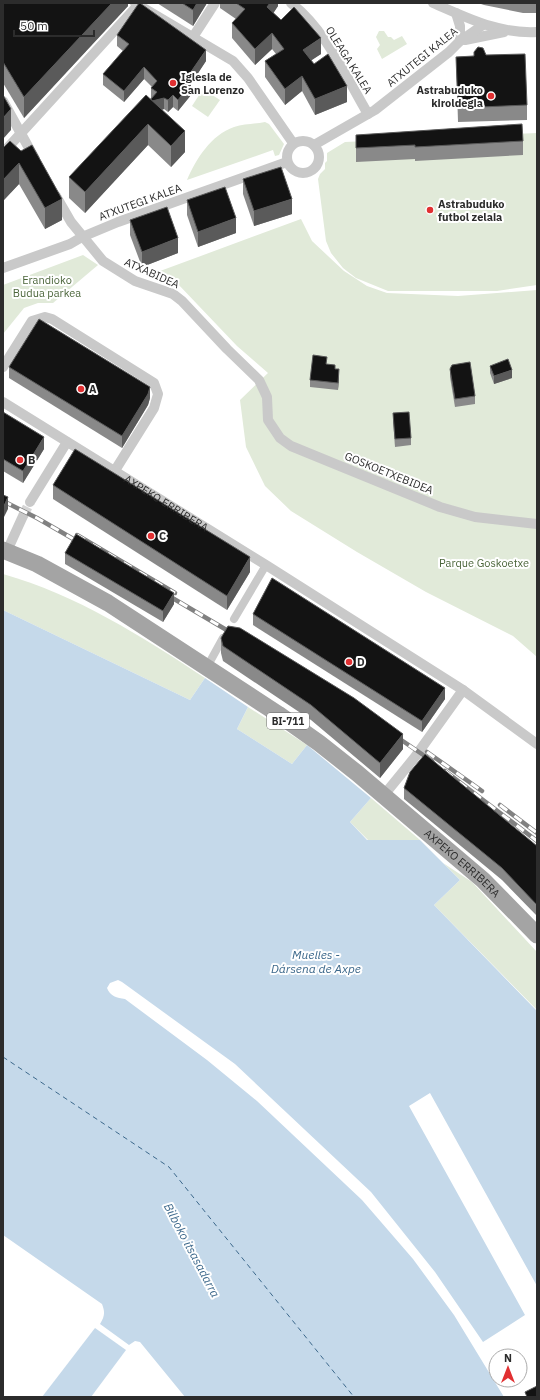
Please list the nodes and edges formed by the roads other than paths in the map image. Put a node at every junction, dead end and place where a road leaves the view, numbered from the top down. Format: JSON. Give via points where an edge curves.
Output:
{"nodes":[{"id":1,"x":215,"y":3,"type":"edge"},
{"id":2,"x":291,"y":3,"type":"edge"},
{"id":3,"x":433,"y":3,"type":"edge"},
{"id":4,"x":138,"y":4,"type":"edge"},
{"id":5,"x":456,"y":13,"type":"junction"},
{"id":6,"x":483,"y":25,"type":"junction"},
{"id":7,"x":508,"y":31,"type":"junction"},
{"id":8,"x":537,"y":32,"type":"edge"},
{"id":9,"x":193,"y":37,"type":"junction"},
{"id":10,"x":460,"y":41,"type":"junction"},
{"id":11,"x":3,"y":101,"type":"edge"},
{"id":12,"x":368,"y":114,"type":"junction"},
{"id":13,"x":21,"y":133,"type":"junction"},
{"id":14,"x":293,"y":144,"type":"junction"},
{"id":15,"x":314,"y":146,"type":"junction"},
{"id":16,"x":3,"y":153,"type":"edge"},
{"id":17,"x":287,"y":162,"type":"junction"},
{"id":18,"x":40,"y":168,"type":"edge"},
{"id":19,"x":52,"y":188,"type":"edge"},
{"id":20,"x":82,"y":237,"type":"junction"},
{"id":21,"x":3,"y":268,"type":"edge"},
{"id":22,"x":3,"y":367,"type":"edge"},
{"id":23,"x":267,"y":397,"type":"joint"},
{"id":24,"x":3,"y":402,"type":"edge"},
{"id":25,"x":67,"y":442,"type":"junction"},
{"id":26,"x":114,"y":472,"type":"junction"},
{"id":27,"x":30,"y":502,"type":"tunnel mouth"},
{"id":28,"x":23,"y":516,"type":"tunnel mouth"},
{"id":29,"x":537,"y":524,"type":"edge"},
{"id":30,"x":4,"y":551,"type":"edge"},
{"id":31,"x":266,"y":565,"type":"junction"},
{"id":32,"x":234,"y":619,"type":"dead end"},
{"id":33,"x":223,"y":638,"type":"edge"},
{"id":34,"x":206,"y":667,"type":"junction"},
{"id":35,"x":463,"y":690,"type":"junction"},
{"id":36,"x":537,"y":744,"type":"edge"},
{"id":37,"x":384,"y":795,"type":"junction"},
{"id":38,"x":537,"y":936,"type":"edge"}],
"edges":[{"from":1,"to":9,"type":"street"},
{"from":2,"to":12,"type":"street","name":"OLEAGA KALEA","via":[[325,40]]},
{"from":3,"to":5,"type":"street"},
{"from":4,"to":9,"type":"street"},
{"from":4,"to":13,"type":"street"},
{"from":5,"to":6,"type":"street"},
{"from":5,"to":10,"type":"street","via":[[460,26]]},
{"from":6,"to":7,"type":"street"},
{"from":6,"to":10,"type":"street","name":"ATXUTEGI KALEA"},
{"from":7,"to":8,"type":"street"},
{"from":7,"to":10,"type":"street"},
{"from":9,"to":14,"type":"street","via":[[233,61],[248,78]]},
{"from":10,"to":12,"type":"street","name":"ATXUTEGI KALEA","via":[[403,89]]},
{"from":11,"to":13,"type":"street"},
{"from":12,"to":15,"type":"street","name":"ATXUTEGI KALEA"},
{"from":13,"to":16,"type":"street"},
{"from":13,"to":18,"type":"street"},
{"from":14,"to":15,"type":"street","via":[[302,140],[311,142]]},
{"from":14,"to":17,"type":"street","via":[[286,154]]},
{"from":15,"to":17,"type":"street","via":[[319,159],[311,171],[297,172]]},
{"from":17,"to":20,"type":"street","name":"ATXUTEGI KALEA"},
{"from":19,"to":20,"type":"street","name":"ATXABIDEA"},
{"from":20,"to":21,"type":"street","name":"ATXUTEGI KALEA","via":[[70,244]]},
{"from":20,"to":23,"type":"street","name":"ATXABIDEA","via":[[109,266],[135,281],[173,294],[182,301],[259,380]]},
{"from":22,"to":26,"type":"street","via":[[32,321],[45,317],[154,383],[158,394],[154,408]]},
{"from":23,"to":29,"type":"street","name":"GOSKOETXEBIDEA","via":[[268,420],[280,438],[292,446],[440,507],[476,517]]},
{"from":24,"to":25,"type":"street","name":"AXPEKO ERRIBERA"},
{"from":25,"to":26,"type":"street","name":"AXPEKO ERRIBERA"},
{"from":25,"to":27,"type":"street"},
{"from":26,"to":31,"type":"street","name":"AXPEKO ERRIBERA"},
{"from":28,"to":30,"type":"street","name":"AXPEKO ERRIBERA"},
{"from":30,"to":34,"type":"main road","name":"AXPEKO ERRIBERA","number":"BI-711","via":[[42,567],[108,604]]},
{"from":31,"to":32,"type":"street"},
{"from":31,"to":35,"type":"street","name":"AXPEKO ERRIBERA"},
{"from":33,"to":34,"type":"street"},
{"from":34,"to":37,"type":"main road","name":"AXPEKO ERRIBERA","number":"BI-711","via":[[319,743]]},
{"from":35,"to":36,"type":"street","name":"AXPEKO ERRIBERA"},
{"from":35,"to":37,"type":"street","via":[[404,773]]},
{"from":37,"to":38,"type":"main road","name":"AXPEKO ERRIBERA","number":"BI-711","via":[[482,880]]}]}
